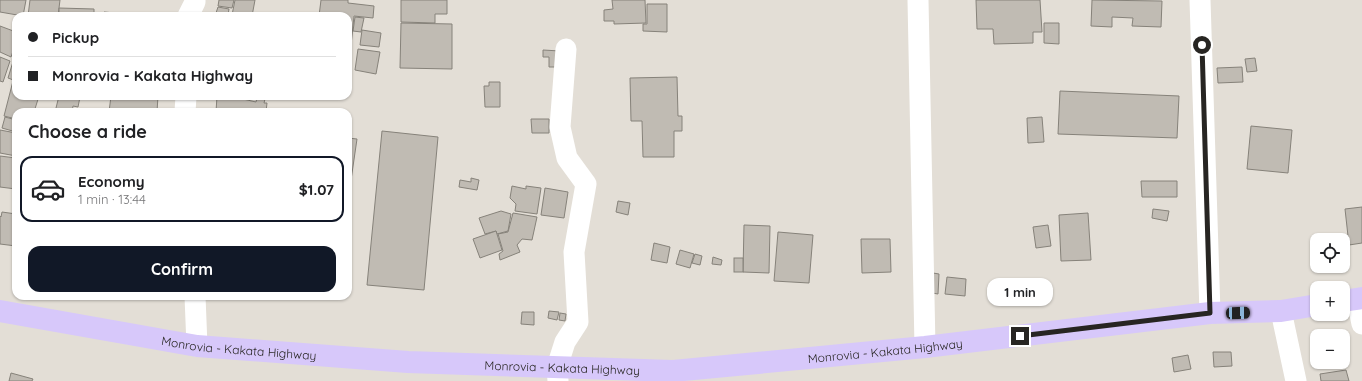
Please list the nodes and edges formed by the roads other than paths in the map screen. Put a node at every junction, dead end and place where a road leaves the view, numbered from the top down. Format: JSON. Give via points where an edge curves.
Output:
{"nodes":[{"id":1,"x":195,"y":0,"type":"edge"},
{"id":2,"x":918,"y":0,"type":"edge"},
{"id":3,"x":1200,"y":0,"type":"edge"},
{"id":4,"x":190,"y":12,"type":"edge"},
{"id":5,"x":566,"y":48,"type":"dead end"},
{"id":6,"x":195,"y":300,"type":"edge"},
{"id":7,"x":1354,"y":300,"type":"edge"},
{"id":8,"x":1310,"y":307,"type":"edge"},
{"id":9,"x":0,"y":311,"type":"edge"},
{"id":10,"x":1281,"y":311,"type":"junction"},
{"id":11,"x":1210,"y":313,"type":"junction"},
{"id":12,"x":1362,"y":324,"type":"edge"},
{"id":13,"x":197,"y":346,"type":"junction"},
{"id":14,"x":925,"y":347,"type":"junction"},
{"id":15,"x":557,"y":374,"type":"edge"},
{"id":16,"x":1296,"y":381,"type":"edge"}],
"edges":[{"from":1,"to":4,"type":"street"},
{"from":2,"to":14,"type":"street"},
{"from":3,"to":11,"type":"street"},
{"from":5,"to":15,"type":"street","via":[[560,127],[567,158],[586,184],[574,252],[578,322],[565,342]]},
{"from":6,"to":13,"type":"street"},
{"from":7,"to":12,"type":"street"},
{"from":8,"to":10,"type":"highway","name":"Monrovia - Kakata Highway"},
{"from":9,"to":13,"type":"highway","name":"Monrovia - Kakata Highway"},
{"from":10,"to":11,"type":"highway","name":"Monrovia - Kakata Highway"},
{"from":10,"to":16,"type":"street"},
{"from":11,"to":14,"type":"highway","name":"Monrovia - Kakata Highway"},
{"from":13,"to":15,"type":"highway","name":"Monrovia - Kakata Highway"},
{"from":14,"to":15,"type":"highway","name":"Monrovia - Kakata Highway","via":[[673,372]]}]}
